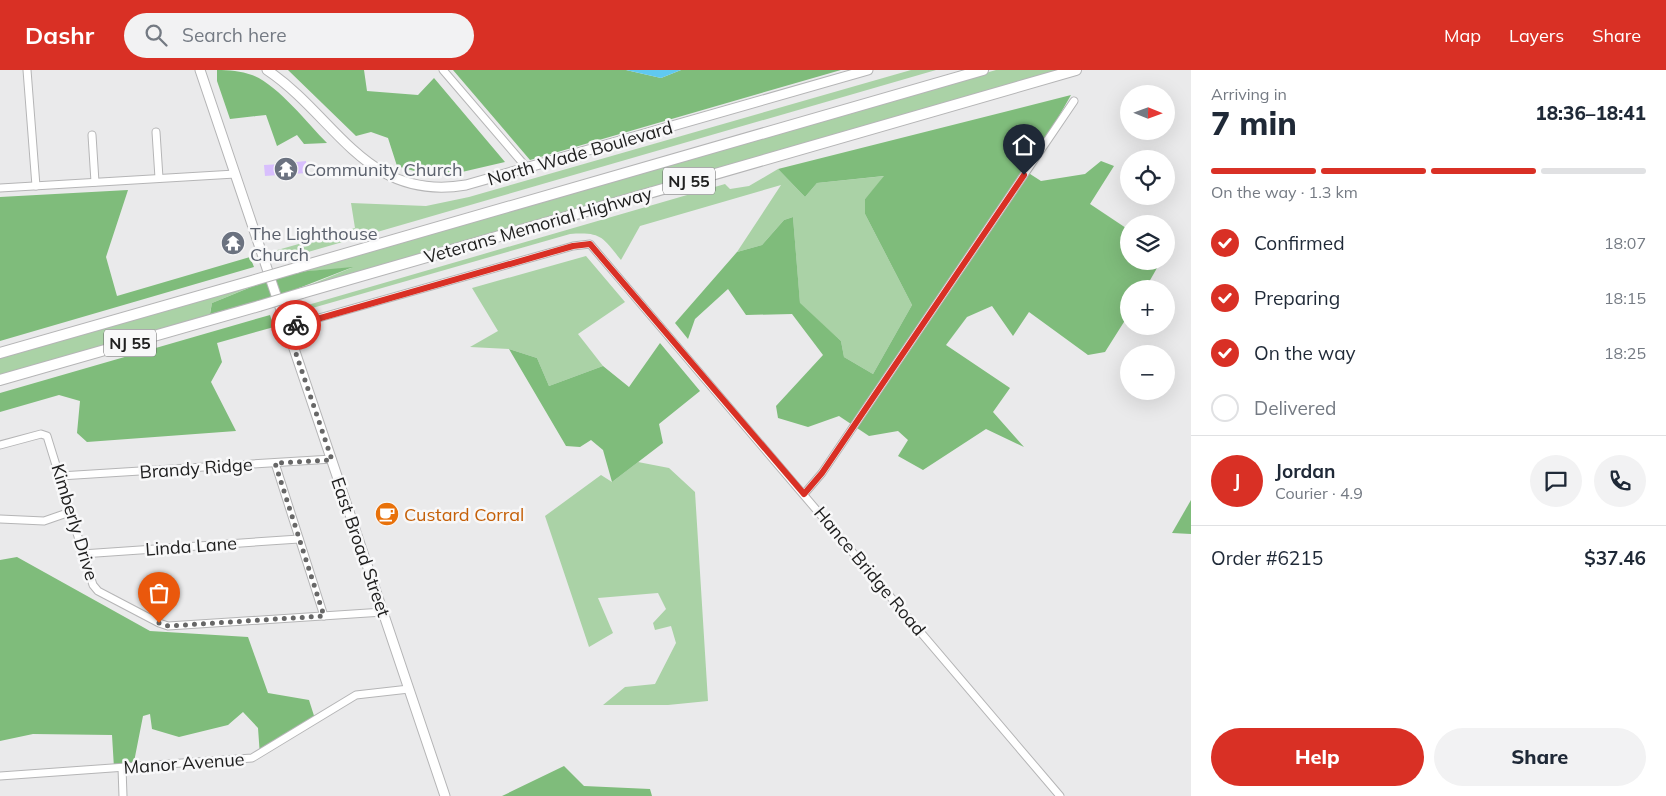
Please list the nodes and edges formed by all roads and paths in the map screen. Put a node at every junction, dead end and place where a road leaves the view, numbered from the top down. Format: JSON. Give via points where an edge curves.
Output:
{"nodes":[{"id":1,"x":27,"y":70,"type":"edge"},
{"id":2,"x":200,"y":70,"type":"edge"},
{"id":3,"x":267,"y":70,"type":"edge"},
{"id":4,"x":443,"y":70,"type":"edge"},
{"id":5,"x":868,"y":70,"type":"edge"},
{"id":6,"x":983,"y":70,"type":"edge"},
{"id":7,"x":1076,"y":70,"type":"edge"},
{"id":8,"x":1074,"y":101,"type":"dead end"},
{"id":9,"x":156,"y":132,"type":"dead end"},
{"id":10,"x":92,"y":135,"type":"dead end"},
{"id":11,"x":527,"y":168,"type":"junction"},
{"id":12,"x":235,"y":174,"type":"junction"},
{"id":13,"x":159,"y":178,"type":"junction"},
{"id":14,"x":95,"y":182,"type":"junction"},
{"id":15,"x":36,"y":186,"type":"junction"},
{"id":16,"x":0,"y":188,"type":"edge"},
{"id":17,"x":287,"y":327,"type":"junction"},
{"id":18,"x":0,"y":353,"type":"edge"},
{"id":19,"x":0,"y":380,"type":"edge"},
{"id":20,"x":0,"y":445,"type":"edge"},
{"id":21,"x":332,"y":460,"type":"junction"},
{"id":22,"x":275,"y":463,"type":"junction"},
{"id":23,"x":60,"y":476,"type":"junction"},
{"id":24,"x":804,"y":494,"type":"junction"},
{"id":25,"x":70,"y":512,"type":"junction"},
{"id":26,"x":0,"y":519,"type":"edge"},
{"id":27,"x":299,"y":539,"type":"junction"},
{"id":28,"x":82,"y":554,"type":"junction"},
{"id":29,"x":383,"y":612,"type":"junction"},
{"id":30,"x":324,"y":616,"type":"junction"},
{"id":31,"x":409,"y":689,"type":"junction"},
{"id":32,"x":122,"y":768,"type":"junction"},
{"id":33,"x":0,"y":776,"type":"edge"},
{"id":34,"x":123,"y":796,"type":"edge"},
{"id":35,"x":445,"y":796,"type":"edge"},
{"id":36,"x":1060,"y":796,"type":"edge"}],
"edges":[{"from":1,"to":15,"type":"street"},
{"from":2,"to":12,"type":"main road","name":"East Broad Street"},
{"from":3,"to":11,"type":"main road","name":"North Wade Boulevard","via":[[286,84],[365,161],[401,181],[435,188],[461,186]]},
{"from":4,"to":11,"type":"street"},
{"from":5,"to":11,"type":"main road","name":"North Wade Boulevard"},
{"from":6,"to":18,"type":"highway","name":"Veterans Memorial Highway","number":"NJ 55","bridge":true},
{"from":7,"to":19,"type":"highway","name":"Veterans Memorial Highway","number":"NJ 55","bridge":true},
{"from":8,"to":24,"type":"street","via":[[822,473]]},
{"from":9,"to":13,"type":"street"},
{"from":10,"to":14,"type":"street"},
{"from":12,"to":13,"type":"street"},
{"from":12,"to":17,"type":"main road","name":"East Broad Street"},
{"from":13,"to":14,"type":"street"},
{"from":14,"to":15,"type":"street"},
{"from":15,"to":16,"type":"street"},
{"from":17,"to":21,"type":"main road","name":"East Broad Street"},
{"from":17,"to":24,"type":"street","name":"Hance Bridge Road","via":[[573,246],[590,244]]},
{"from":20,"to":23,"type":"street","name":"Kimberly Drive","via":[[41,434],[47,436]]},
{"from":21,"to":22,"type":"street","name":"Brandy Ridge"},
{"from":21,"to":29,"type":"main road","name":"East Broad Street"},
{"from":22,"to":23,"type":"street","name":"Brandy Ridge"},
{"from":22,"to":27,"type":"street"},
{"from":23,"to":25,"type":"street","name":"Kimberly Drive"},
{"from":24,"to":36,"type":"street","name":"Hance Bridge Road"},
{"from":25,"to":26,"type":"street","via":[[44,520]]},
{"from":25,"to":28,"type":"street","name":"Kimberly Drive"},
{"from":27,"to":28,"type":"street","name":"Linda Lane"},
{"from":27,"to":30,"type":"street"},
{"from":28,"to":30,"type":"street","name":"Kimberly Drive","via":[[92,586],[98,592],[168,626]]},
{"from":29,"to":30,"type":"street","name":"Kimberly Drive"},
{"from":29,"to":31,"type":"main road","name":"East Broad Street"},
{"from":31,"to":32,"type":"street","name":"Manor Avenue","via":[[356,695],[252,758]]},
{"from":31,"to":35,"type":"main road","name":"East Broad Street"},
{"from":32,"to":33,"type":"street","name":"Manor Avenue"},
{"from":32,"to":34,"type":"street"}]}
